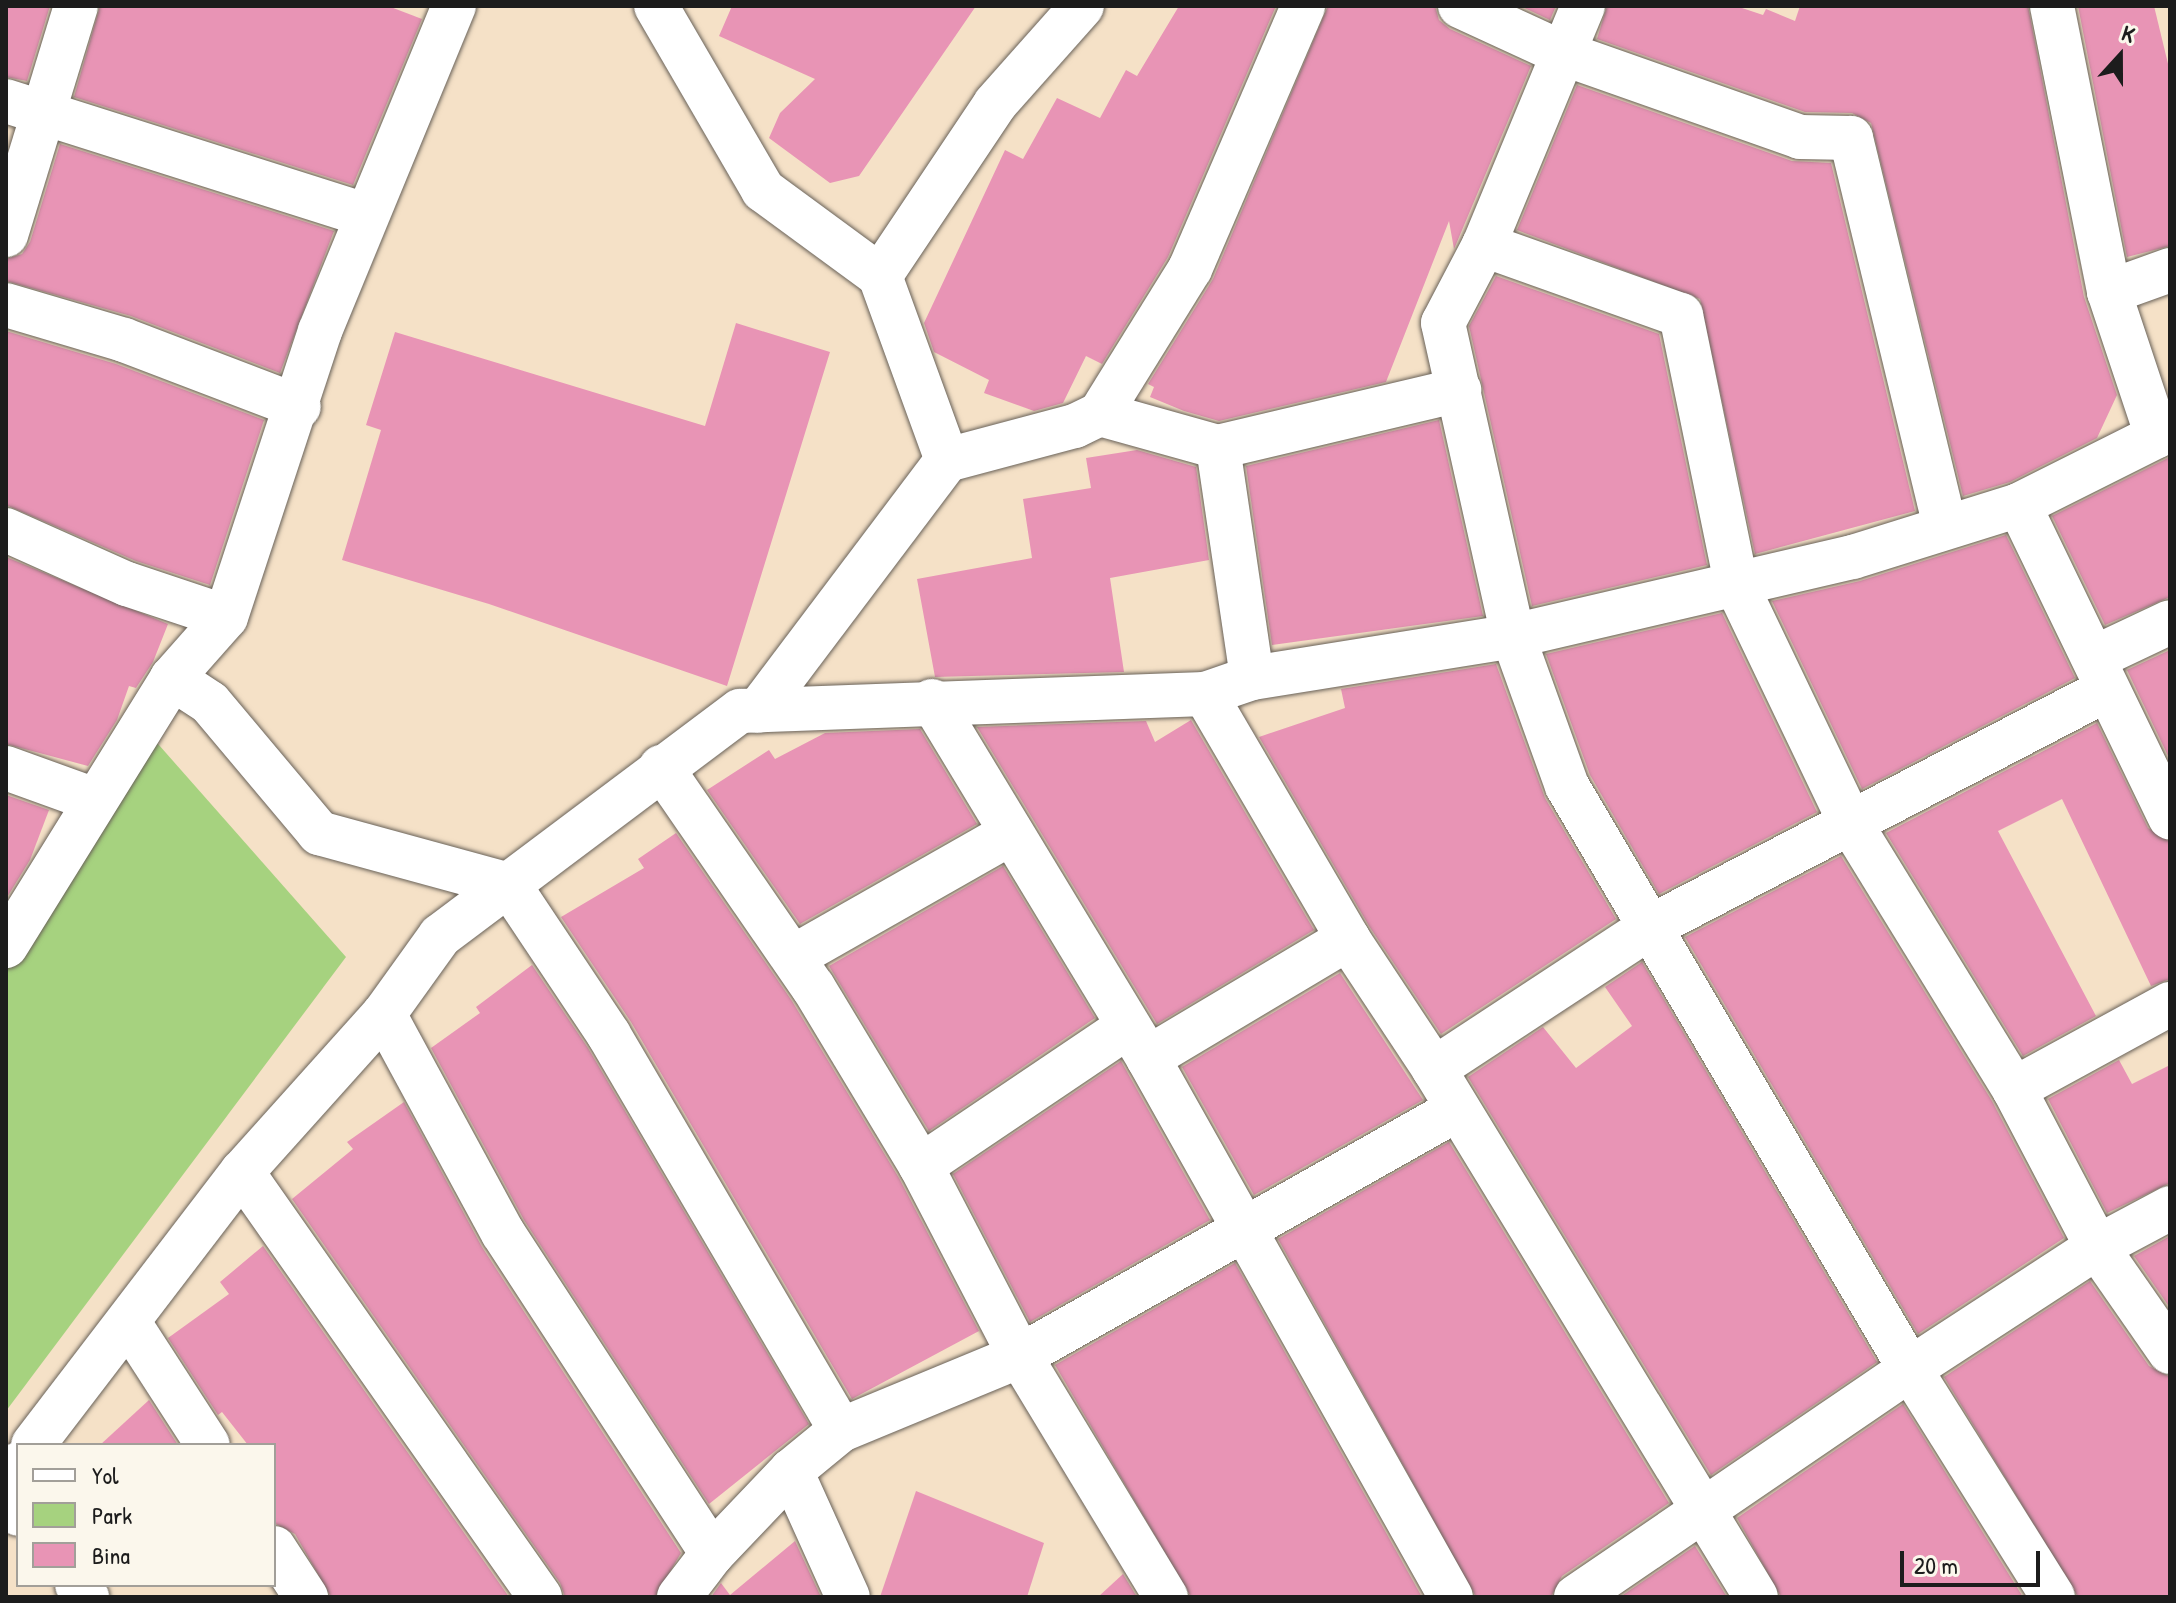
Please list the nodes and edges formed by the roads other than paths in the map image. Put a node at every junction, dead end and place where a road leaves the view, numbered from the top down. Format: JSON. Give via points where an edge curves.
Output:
{"nodes":[{"id":1,"x":76,"y":6,"type":"edge"},
{"id":2,"x":454,"y":6,"type":"edge"},
{"id":3,"x":656,"y":6,"type":"edge"},
{"id":4,"x":1082,"y":6,"type":"edge"},
{"id":5,"x":1303,"y":6,"type":"edge"},
{"id":6,"x":1460,"y":6,"type":"edge"},
{"id":7,"x":1583,"y":6,"type":"edge"},
{"id":8,"x":2052,"y":6,"type":"edge"},
{"id":9,"x":1562,"y":53,"type":"junction"},
{"id":10,"x":24,"y":107,"type":"edge"},
{"id":11,"x":365,"y":215,"type":"junction"},
{"id":12,"x":6,"y":235,"type":"edge"},
{"id":13,"x":1484,"y":245,"type":"junction"},
{"id":14,"x":2170,"y":270,"type":"edge"},
{"id":15,"x":880,"y":276,"type":"junction"},
{"id":16,"x":2109,"y":292,"type":"junction"},
{"id":17,"x":6,"y":305,"type":"edge"},
{"id":18,"x":1459,"y":390,"type":"junction"},
{"id":19,"x":299,"y":407,"type":"junction"},
{"id":20,"x":1100,"y":414,"type":"junction"},
{"id":21,"x":2164,"y":434,"type":"edge"},
{"id":22,"x":1218,"y":447,"type":"junction"},
{"id":23,"x":947,"y":460,"type":"junction"},
{"id":24,"x":2019,"y":505,"type":"junction"},
{"id":25,"x":1945,"y":527,"type":"junction"},
{"id":26,"x":6,"y":530,"type":"edge"},
{"id":27,"x":1736,"y":584,"type":"junction"},
{"id":28,"x":226,"y":617,"type":"junction"},
{"id":29,"x":2170,"y":622,"type":"edge"},
{"id":30,"x":1513,"y":636,"type":"junction"},
{"id":31,"x":2100,"y":674,"type":"junction"},
{"id":32,"x":172,"y":678,"type":"junction"},
{"id":33,"x":1252,"y":678,"type":"junction"},
{"id":34,"x":1205,"y":694,"type":"junction"},
{"id":35,"x":932,"y":701,"type":"junction"},
{"id":36,"x":758,"y":711,"type":"junction"},
{"id":37,"x":661,"y":767,"type":"junction"},
{"id":38,"x":6,"y":768,"type":"edge"},
{"id":39,"x":95,"y":800,"type":"junction"},
{"id":40,"x":2170,"y":816,"type":"edge"},
{"id":41,"x":1851,"y":824,"type":"junction"},
{"id":42,"x":1011,"y":833,"type":"junction"},
{"id":43,"x":509,"y":885,"type":"junction"},
{"id":44,"x":1650,"y":927,"type":"junction"},
{"id":45,"x":1348,"y":939,"type":"junction"},
{"id":46,"x":6,"y":946,"type":"edge"},
{"id":47,"x":793,"y":957,"type":"junction"},
{"id":48,"x":2170,"y":1004,"type":"edge"},
{"id":49,"x":384,"y":1014,"type":"junction"},
{"id":50,"x":1138,"y":1043,"type":"junction"},
{"id":51,"x":1434,"y":1069,"type":"junction"},
{"id":52,"x":2014,"y":1089,"type":"junction"},
{"id":53,"x":1456,"y":1110,"type":"junction"},
{"id":54,"x":921,"y":1166,"type":"junction"},
{"id":55,"x":242,"y":1172,"type":"junction"},
{"id":56,"x":2170,"y":1208,"type":"edge"},
{"id":57,"x":1243,"y":1231,"type":"junction"},
{"id":58,"x":2097,"y":1247,"type":"junction"},
{"id":59,"x":129,"y":1323,"type":"junction"},
{"id":60,"x":2170,"y":1352,"type":"edge"},
{"id":61,"x":1020,"y":1356,"type":"junction"},
{"id":62,"x":1910,"y":1369,"type":"junction"},
{"id":63,"x":841,"y":1430,"type":"junction"},
{"id":64,"x":35,"y":1443,"type":"edge"},
{"id":65,"x":207,"y":1443,"type":"edge"},
{"id":66,"x":791,"y":1471,"type":"junction"},
{"id":67,"x":1706,"y":1512,"type":"junction"},
{"id":68,"x":276,"y":1551,"type":"edge"},
{"id":69,"x":712,"y":1554,"type":"junction"},
{"id":70,"x":306,"y":1597,"type":"edge"},
{"id":71,"x":540,"y":1597,"type":"edge"},
{"id":72,"x":679,"y":1597,"type":"edge"},
{"id":73,"x":848,"y":1597,"type":"edge"},
{"id":74,"x":1166,"y":1597,"type":"edge"},
{"id":75,"x":1451,"y":1597,"type":"edge"},
{"id":76,"x":1576,"y":1597,"type":"edge"},
{"id":77,"x":1756,"y":1597,"type":"edge"},
{"id":78,"x":2053,"y":1597,"type":"edge"}],
"edges":[{"from":1,"to":10,"type":"street"},
{"from":2,"to":11,"type":"street"},
{"from":3,"to":15,"type":"street","via":[[763,190]]},
{"from":4,"to":15,"type":"street","via":[[995,104]]},
{"from":5,"to":20,"type":"street","via":[[1190,269]]},
{"from":6,"to":9,"type":"street"},
{"from":7,"to":9,"type":"street"},
{"from":8,"to":16,"type":"street"},
{"from":9,"to":13,"type":"street"},
{"from":9,"to":25,"type":"street","via":[[1800,137],[1851,138]]},
{"from":10,"to":11,"type":"street"},
{"from":10,"to":12,"type":"street"},
{"from":11,"to":19,"type":"street","via":[[320,331]]},
{"from":13,"to":18,"type":"street","via":[[1443,323]]},
{"from":13,"to":27,"type":"street","via":[[1681,315]]},
{"from":14,"to":16,"type":"street"},
{"from":15,"to":23,"type":"street"},
{"from":16,"to":21,"type":"street"},
{"from":17,"to":19,"type":"street","via":[[124,340]]},
{"from":18,"to":22,"type":"street"},
{"from":18,"to":30,"type":"street"},
{"from":19,"to":28,"type":"street"},
{"from":20,"to":22,"type":"street"},
{"from":20,"to":23,"type":"street","via":[[1075,426]]},
{"from":21,"to":24,"type":"street"},
{"from":22,"to":33,"type":"street"},
{"from":23,"to":36,"type":"street"},
{"from":24,"to":25,"type":"street"},
{"from":24,"to":31,"type":"street"},
{"from":25,"to":27,"type":"street","via":[[1853,557]]},
{"from":26,"to":28,"type":"street","via":[[127,584]]},
{"from":27,"to":30,"type":"street"},
{"from":27,"to":41,"type":"street"},
{"from":28,"to":32,"type":"street"},
{"from":29,"to":31,"type":"street"},
{"from":30,"to":33,"type":"street"},
{"from":30,"to":44,"type":"street","via":[[1567,786]]},
{"from":31,"to":40,"type":"street"},
{"from":31,"to":41,"type":"street"},
{"from":32,"to":39,"type":"street"},
{"from":32,"to":43,"type":"street","via":[[210,703],[319,833]]},
{"from":33,"to":34,"type":"street"},
{"from":34,"to":35,"type":"street"},
{"from":34,"to":45,"type":"street"},
{"from":35,"to":36,"type":"street"},
{"from":35,"to":42,"type":"street"},
{"from":36,"to":37,"type":"street","via":[[740,711]]},
{"from":37,"to":43,"type":"street"},
{"from":37,"to":47,"type":"street"},
{"from":38,"to":39,"type":"street"},
{"from":39,"to":46,"type":"street"},
{"from":41,"to":44,"type":"street"},
{"from":41,"to":52,"type":"street"},
{"from":42,"to":47,"type":"street"},
{"from":42,"to":50,"type":"street"},
{"from":43,"to":49,"type":"street","via":[[440,936]]},
{"from":43,"to":63,"type":"street","via":[[609,1035]]},
{"from":44,"to":51,"type":"street"},
{"from":44,"to":62,"type":"street"},
{"from":45,"to":50,"type":"street"},
{"from":45,"to":51,"type":"street"},
{"from":47,"to":54,"type":"street"},
{"from":48,"to":52,"type":"street"},
{"from":49,"to":55,"type":"street"},
{"from":49,"to":69,"type":"street","via":[[503,1233]]},
{"from":50,"to":54,"type":"street"},
{"from":50,"to":57,"type":"street"},
{"from":51,"to":53,"type":"street"},
{"from":52,"to":58,"type":"street"},
{"from":53,"to":57,"type":"street"},
{"from":53,"to":67,"type":"street"},
{"from":54,"to":61,"type":"street"},
{"from":55,"to":59,"type":"street"},
{"from":55,"to":71,"type":"street"},
{"from":56,"to":58,"type":"street"},
{"from":57,"to":61,"type":"street"},
{"from":57,"to":75,"type":"street"},
{"from":58,"to":60,"type":"street"},
{"from":58,"to":62,"type":"street"},
{"from":59,"to":64,"type":"street"},
{"from":59,"to":65,"type":"street"},
{"from":61,"to":63,"type":"street"},
{"from":61,"to":74,"type":"street"},
{"from":62,"to":67,"type":"street"},
{"from":62,"to":78,"type":"street"},
{"from":63,"to":66,"type":"street"},
{"from":66,"to":69,"type":"street"},
{"from":66,"to":73,"type":"street"},
{"from":67,"to":76,"type":"street"},
{"from":67,"to":77,"type":"street"},
{"from":68,"to":70,"type":"street"},
{"from":69,"to":72,"type":"street"}]}
